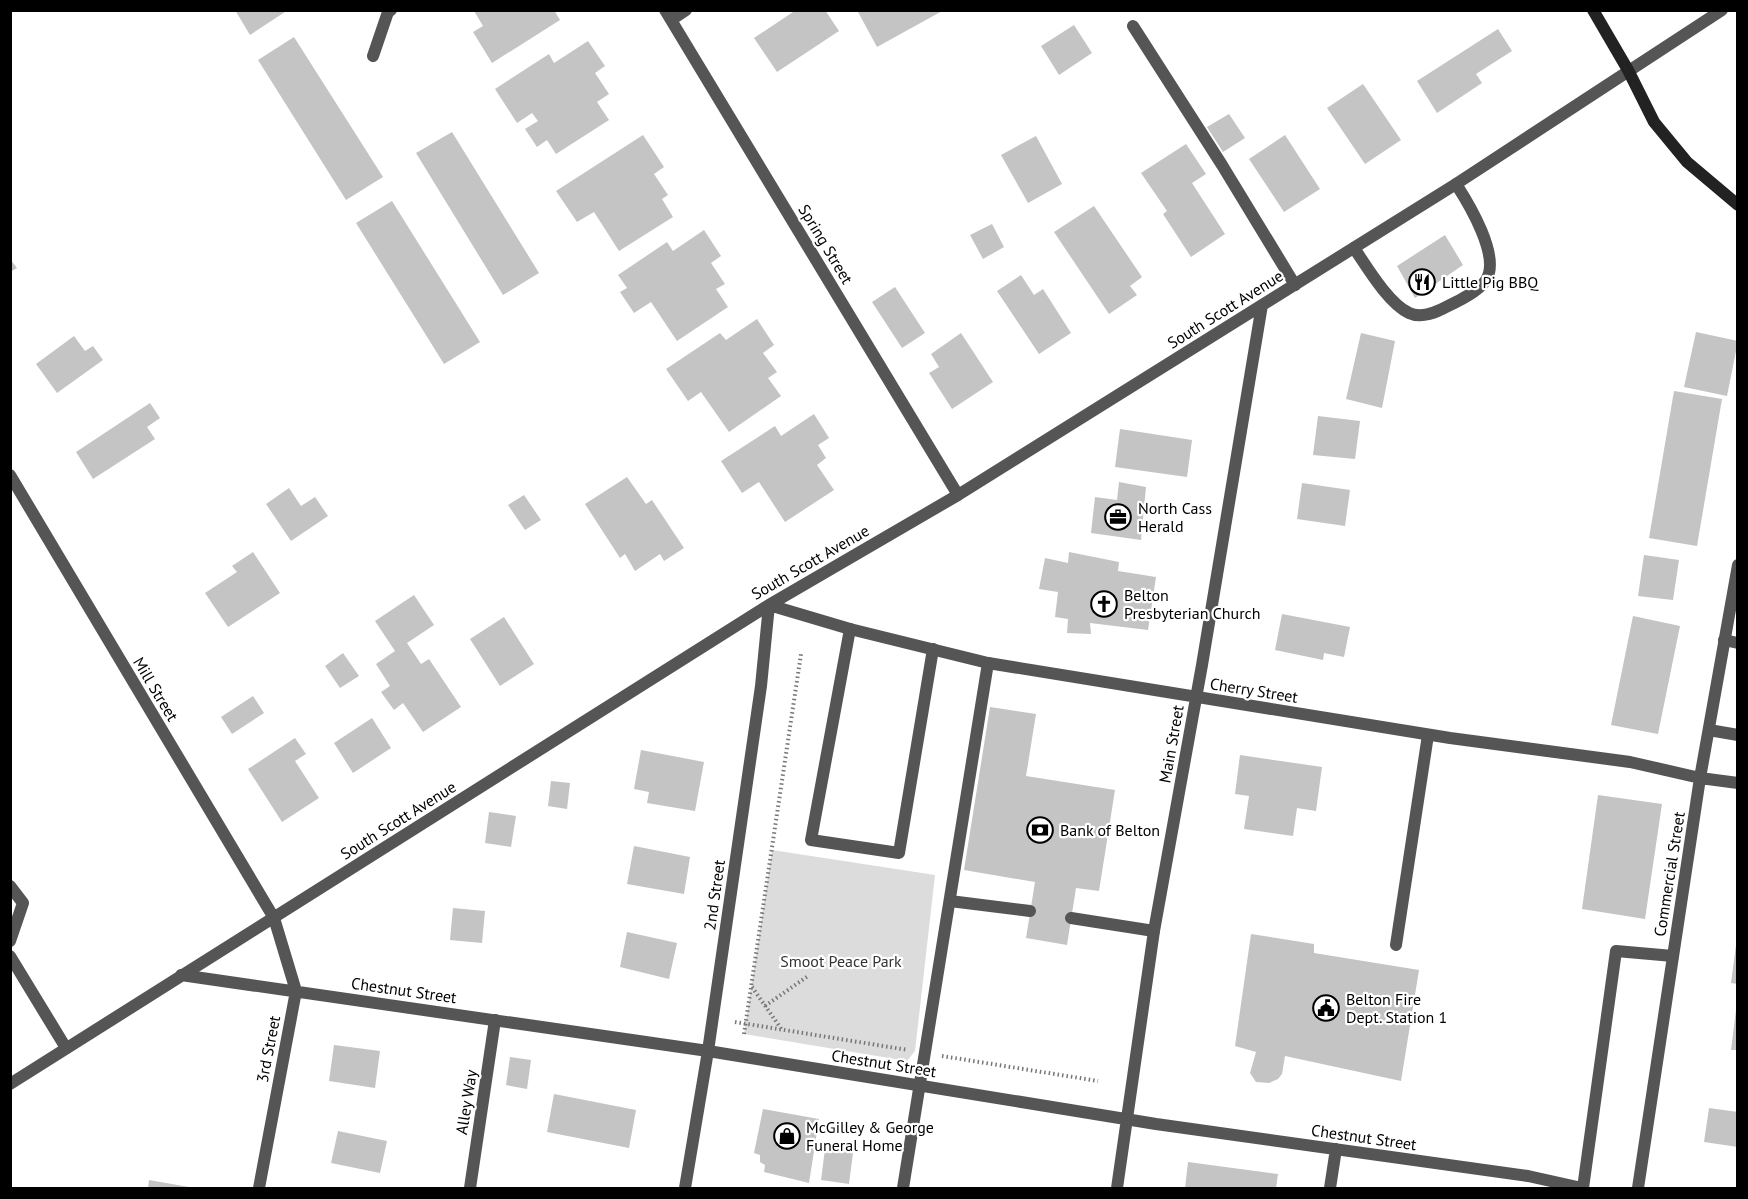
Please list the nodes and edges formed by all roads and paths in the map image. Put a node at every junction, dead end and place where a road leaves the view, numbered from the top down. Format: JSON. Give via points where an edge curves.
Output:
{"nodes":[{"id":1,"x":391,"y":10,"type":"edge"},
{"id":2,"x":686,"y":10,"type":"edge"},
{"id":3,"x":1593,"y":10,"type":"edge"},
{"id":4,"x":1722,"y":10,"type":"edge"},
{"id":5,"x":668,"y":15,"type":"edge"},
{"id":6,"x":1133,"y":26,"type":"dead end"},
{"id":7,"x":373,"y":56,"type":"dead end"},
{"id":8,"x":1628,"y":70,"type":"junction"},
{"id":9,"x":1456,"y":184,"type":"junction"},
{"id":10,"x":1737,"y":205,"type":"edge"},
{"id":11,"x":1354,"y":248,"type":"junction"},
{"id":12,"x":1294,"y":285,"type":"junction"},
{"id":13,"x":1262,"y":305,"type":"junction"},
{"id":14,"x":10,"y":476,"type":"edge"},
{"id":15,"x":958,"y":495,"type":"junction"},
{"id":16,"x":1737,"y":565,"type":"edge"},
{"id":17,"x":769,"y":605,"type":"junction"},
{"id":18,"x":850,"y":630,"type":"junction"},
{"id":19,"x":1724,"y":640,"type":"junction"},
{"id":20,"x":1737,"y":643,"type":"edge"},
{"id":21,"x":933,"y":650,"type":"junction"},
{"id":22,"x":801,"y":654,"type":"dead end"},
{"id":23,"x":988,"y":663,"type":"junction"},
{"id":24,"x":1197,"y":697,"type":"junction"},
{"id":25,"x":1709,"y":730,"type":"junction"},
{"id":26,"x":1428,"y":735,"type":"junction"},
{"id":27,"x":1737,"y":735,"type":"edge"},
{"id":28,"x":1700,"y":778,"type":"junction"},
{"id":29,"x":1737,"y":783,"type":"edge"},
{"id":30,"x":10,"y":886,"type":"edge"},
{"id":31,"x":950,"y":901,"type":"junction"},
{"id":32,"x":1030,"y":911,"type":"dead end"},
{"id":33,"x":274,"y":918,"type":"junction"},
{"id":34,"x":1071,"y":918,"type":"dead end"},
{"id":35,"x":1154,"y":931,"type":"junction"},
{"id":36,"x":10,"y":941,"type":"edge"},
{"id":37,"x":1396,"y":945,"type":"dead end"},
{"id":38,"x":10,"y":956,"type":"edge"},
{"id":39,"x":1673,"y":956,"type":"junction"},
{"id":40,"x":181,"y":975,"type":"junction"},
{"id":41,"x":808,"y":976,"type":"dead end"},
{"id":42,"x":751,"y":986,"type":"junction"},
{"id":43,"x":296,"y":991,"type":"junction"},
{"id":44,"x":765,"y":1006,"type":"junction"},
{"id":45,"x":495,"y":1020,"type":"junction"},
{"id":46,"x":782,"y":1030,"type":"dead end"},
{"id":47,"x":744,"y":1034,"type":"dead end"},
{"id":48,"x":66,"y":1048,"type":"junction"},
{"id":49,"x":708,"y":1051,"type":"junction"},
{"id":50,"x":10,"y":1084,"type":"edge"},
{"id":51,"x":920,"y":1086,"type":"junction"},
{"id":52,"x":1128,"y":1119,"type":"junction"},
{"id":53,"x":1336,"y":1149,"type":"junction"},
{"id":54,"x":259,"y":1188,"type":"edge"},
{"id":55,"x":470,"y":1188,"type":"edge"},
{"id":56,"x":685,"y":1188,"type":"edge"},
{"id":57,"x":903,"y":1188,"type":"edge"},
{"id":58,"x":1117,"y":1188,"type":"edge"},
{"id":59,"x":1330,"y":1188,"type":"edge"},
{"id":60,"x":1582,"y":1188,"type":"edge"},
{"id":61,"x":1638,"y":1188,"type":"edge"}],
"edges":[{"from":1,"to":7,"type":"street"},
{"from":2,"to":5,"type":"street"},
{"from":3,"to":8,"type":"main road"},
{"from":4,"to":8,"type":"street","name":"South Scott Avenue"},
{"from":5,"to":15,"type":"street","name":"Spring Street"},
{"from":6,"to":12,"type":"street"},
{"from":8,"to":9,"type":"street","name":"South Scott Avenue"},
{"from":8,"to":10,"type":"main road","via":[[1654,122],[1687,162]]},
{"from":9,"to":11,"type":"street","name":"South Scott Avenue"},
{"from":9,"to":11,"type":"street","via":[[1479,225],[1491,266],[1486,281],[1461,300],[1431,315],[1411,315],[1395,304]]},
{"from":11,"to":12,"type":"street","name":"South Scott Avenue"},
{"from":12,"to":13,"type":"street","name":"South Scott Avenue"},
{"from":13,"to":15,"type":"street","name":"South Scott Avenue"},
{"from":13,"to":24,"type":"street","name":"Main Street"},
{"from":14,"to":33,"type":"street","name":"Mill Street"},
{"from":15,"to":17,"type":"street","name":"South Scott Avenue"},
{"from":16,"to":19,"type":"street","name":"Commercial Street"},
{"from":17,"to":18,"type":"street","name":"Cherry Street"},
{"from":17,"to":33,"type":"street","name":"South Scott Avenue"},
{"from":17,"to":49,"type":"street","name":"2nd Street","via":[[761,686]]},
{"from":18,"to":21,"type":"street","name":"Cherry Street"},
{"from":18,"to":21,"type":"street","via":[[811,840],[898,853]]},
{"from":19,"to":20,"type":"street"},
{"from":19,"to":25,"type":"street","name":"Commercial Street"},
{"from":21,"to":23,"type":"street","name":"Cherry Street"},
{"from":22,"to":42,"type":"path"},
{"from":23,"to":24,"type":"street","name":"Cherry Street"},
{"from":23,"to":31,"type":"street"},
{"from":24,"to":26,"type":"street","name":"Cherry Street"},
{"from":24,"to":35,"type":"street","name":"Main Street"},
{"from":25,"to":27,"type":"street"},
{"from":25,"to":28,"type":"street","name":"Commercial Street"},
{"from":26,"to":28,"type":"street","name":"Cherry Street","via":[[1630,762]]},
{"from":26,"to":37,"type":"street"},
{"from":28,"to":29,"type":"street","name":"Cherry Street"},
{"from":28,"to":39,"type":"street","name":"Commercial Street"},
{"from":30,"to":36,"type":"street","via":[[23,903]]},
{"from":31,"to":32,"type":"street"},
{"from":31,"to":51,"type":"street"},
{"from":33,"to":40,"type":"street","name":"South Scott Avenue"},
{"from":33,"to":43,"type":"street","name":"3rd Street"},
{"from":34,"to":35,"type":"street"},
{"from":35,"to":52,"type":"street","name":"Main Street"},
{"from":38,"to":48,"type":"street"},
{"from":39,"to":60,"type":"street","via":[[1616,951]]},
{"from":39,"to":61,"type":"street","name":"Commercial Street"},
{"from":40,"to":43,"type":"street","name":"Chestnut Street"},
{"from":40,"to":48,"type":"street","name":"South Scott Avenue"},
{"from":41,"to":44,"type":"path"},
{"from":42,"to":44,"type":"path"},
{"from":42,"to":47,"type":"path"},
{"from":43,"to":45,"type":"street","name":"Chestnut Street"},
{"from":43,"to":54,"type":"street","name":"3rd Street"},
{"from":44,"to":46,"type":"path"},
{"from":45,"to":49,"type":"street","name":"Chestnut Street"},
{"from":45,"to":55,"type":"street","name":"Alley Way"},
{"from":48,"to":50,"type":"street","name":"South Scott Avenue"},
{"from":49,"to":51,"type":"street","name":"Chestnut Street"},
{"from":49,"to":56,"type":"street","name":"2nd Street"},
{"from":51,"to":52,"type":"street","name":"Chestnut Street"},
{"from":51,"to":57,"type":"street"},
{"from":52,"to":53,"type":"street","name":"Chestnut Street"},
{"from":52,"to":58,"type":"street","name":"Main Street"},
{"from":53,"to":59,"type":"street"},
{"from":53,"to":60,"type":"street","name":"Chestnut Street","via":[[1528,1176]]}]}
